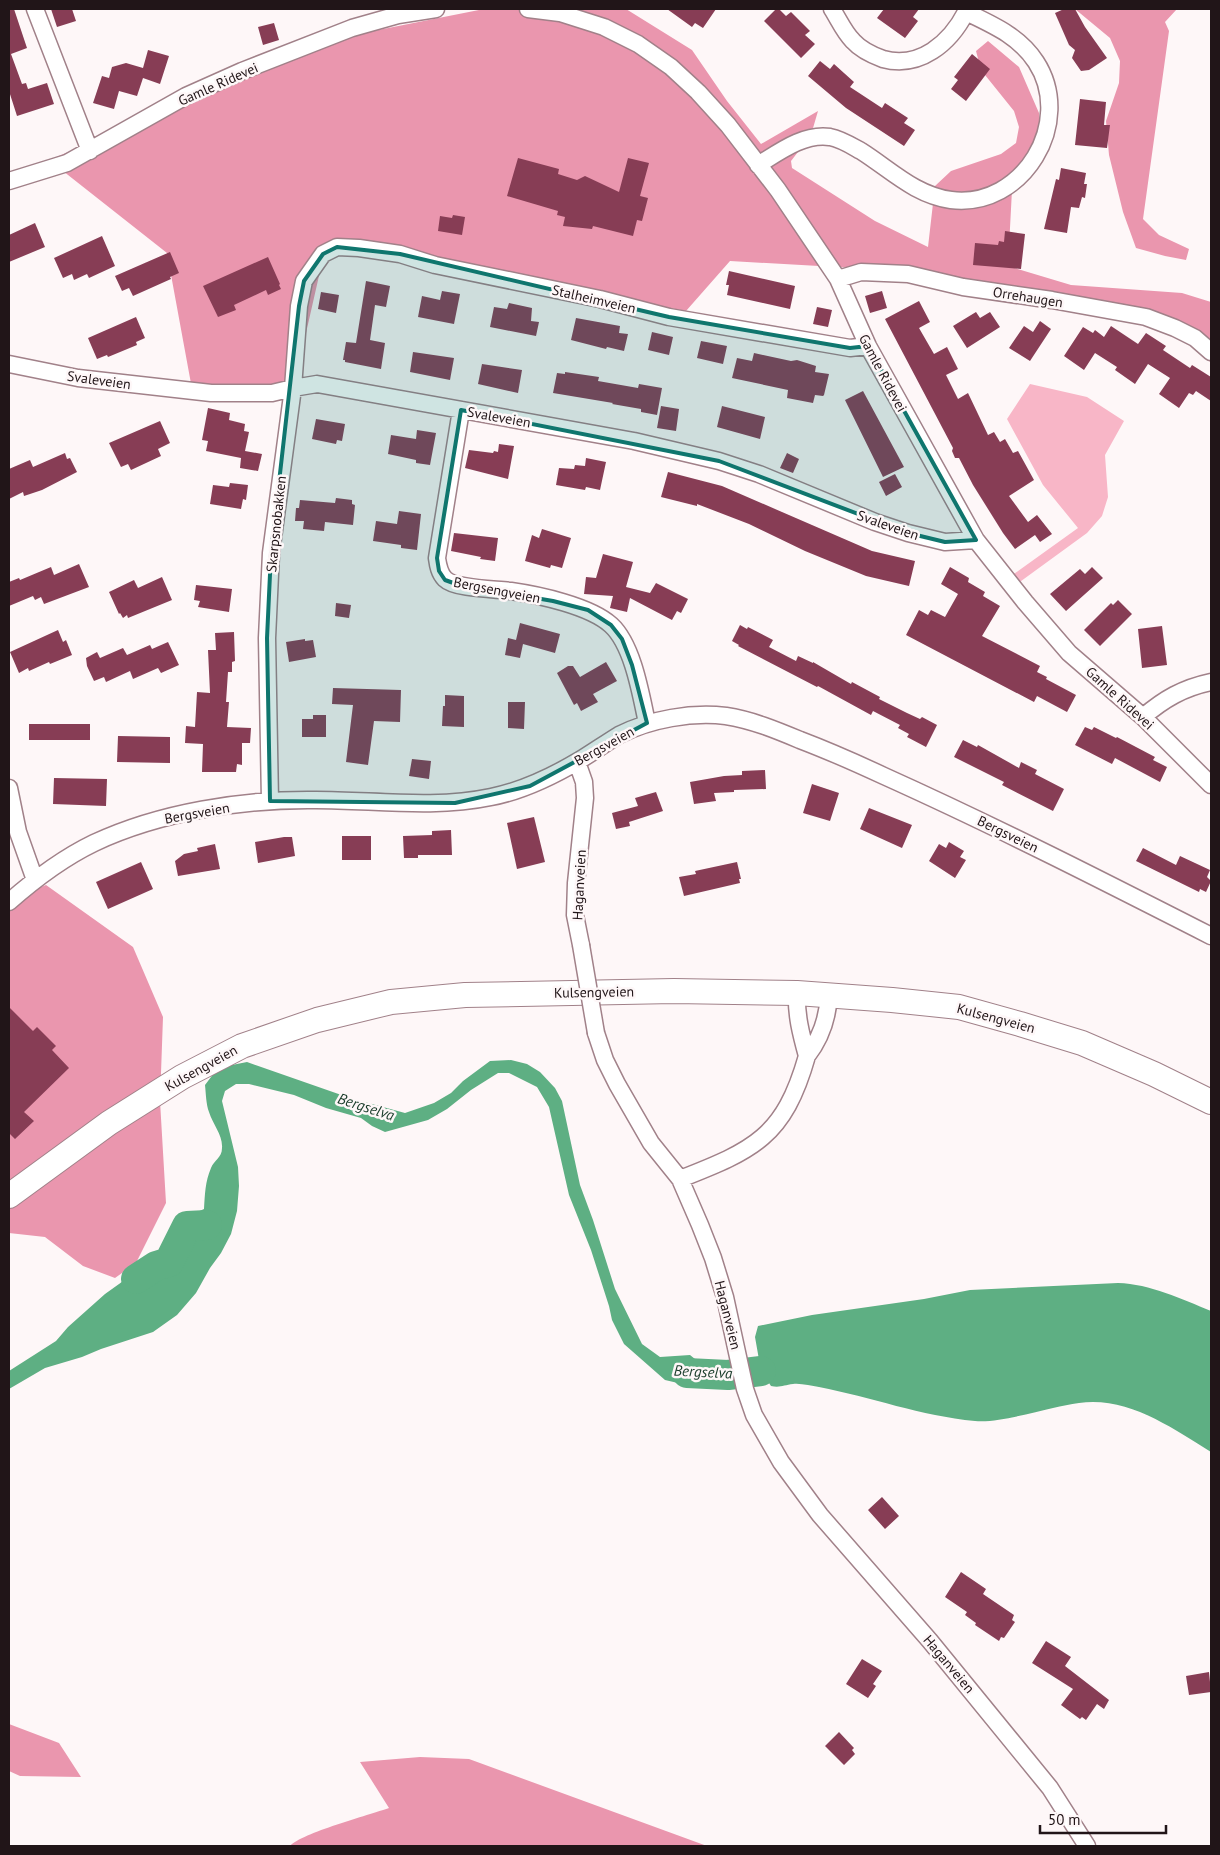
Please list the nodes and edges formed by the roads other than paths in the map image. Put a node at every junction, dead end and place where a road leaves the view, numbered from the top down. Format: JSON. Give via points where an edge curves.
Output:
{"nodes":[{"id":1,"x":35,"y":9,"type":"edge"},
{"id":2,"x":436,"y":9,"type":"edge"},
{"id":3,"x":528,"y":9,"type":"edge"},
{"id":4,"x":832,"y":9,"type":"edge"},
{"id":5,"x":90,"y":150,"type":"junction"},
{"id":6,"x":758,"y":166,"type":"junction"},
{"id":7,"x":9,"y":182,"type":"edge"},
{"id":8,"x":323,"y":254,"type":"joint"},
{"id":9,"x":838,"y":278,"type":"junction"},
{"id":10,"x":868,"y":346,"type":"junction"},
{"id":11,"x":1211,"y":352,"type":"edge"},
{"id":12,"x":9,"y":364,"type":"edge"},
{"id":13,"x":293,"y":388,"type":"junction"},
{"id":14,"x":462,"y":410,"type":"junction"},
{"id":15,"x":976,"y":540,"type":"junction"},
{"id":16,"x":1211,"y":682,"type":"edge"},
{"id":17,"x":1143,"y":717,"type":"junction"},
{"id":18,"x":647,"y":723,"type":"junction"},
{"id":19,"x":577,"y":762,"type":"junction"},
{"id":20,"x":1211,"y":784,"type":"edge"},
{"id":21,"x":9,"y":788,"type":"edge"},
{"id":22,"x":270,"y":801,"type":"junction"},
{"id":23,"x":34,"y":880,"type":"junction"},
{"id":24,"x":9,"y":902,"type":"edge"},
{"id":25,"x":1211,"y":936,"type":"edge"},
{"id":26,"x":797,"y":993,"type":"junction"},
{"id":27,"x":829,"y":994,"type":"junction"},
{"id":28,"x":807,"y":1056,"type":"junction"},
{"id":29,"x":1211,"y":1102,"type":"edge"},
{"id":30,"x":680,"y":1179,"type":"junction"},
{"id":31,"x":9,"y":1196,"type":"edge"},
{"id":32,"x":1087,"y":1846,"type":"edge"}],
"edges":[{"from":1,"to":5,"type":"street"},
{"from":2,"to":5,"type":"street","name":"Gamle Ridevei","via":[[398,15],[352,28],[242,71],[186,96]]},
{"from":3,"to":6,"type":"street","name":"Gamle Ridevei","via":[[560,13],[604,27],[638,44],[698,92],[728,125]]},
{"from":4,"to":6,"type":"street","via":[[853,42],[876,57],[896,62],[931,52],[951,35],[966,12],[999,28],[1030,53],[1045,80],[1050,118],[1041,148],[1024,173],[1009,186],[986,197],[969,200],[951,200],[916,189],[852,146],[830,137],[802,140]]},
{"from":5,"to":7,"type":"street","name":"Gamle Ridevei","via":[[68,163]]},
{"from":6,"to":9,"type":"street","name":"Gamle Ridevei"},
{"from":8,"to":10,"type":"street","name":"Stalheimveien","via":[[336,246],[400,254],[435,265],[600,299],[668,317],[850,348]]},
{"from":8,"to":13,"type":"street","name":"Skarpsnobakken","via":[[304,281]]},
{"from":9,"to":10,"type":"street","name":"Gamle Ridevei"},
{"from":9,"to":11,"type":"street","name":"Orrehaugen","via":[[860,272],[908,274],[1146,317],[1188,335]]},
{"from":10,"to":15,"type":"street","name":"Gamle Ridevei"},
{"from":12,"to":13,"type":"street","name":"Svaleveien","via":[[78,378],[211,394],[272,393]]},
{"from":13,"to":14,"type":"street","name":"Svaleveien","via":[[317,384]]},
{"from":13,"to":22,"type":"street","name":"Skarpsnobakken","via":[[271,553],[267,638]]},
{"from":14,"to":15,"type":"street","name":"Svaleveien","via":[[634,441],[719,461],[908,533],[945,542]]},
{"from":14,"to":18,"type":"street","name":"Bergsengveien","via":[[437,558],[439,571],[445,580],[459,585],[513,592],[588,610],[611,625],[622,639],[632,665]]},
{"from":15,"to":17,"type":"street","name":"Gamle Ridevei","via":[[1069,653]]},
{"from":16,"to":17,"type":"street","via":[[1178,693]]},
{"from":17,"to":20,"type":"street","name":"Gamle Ridevei"},
{"from":18,"to":19,"type":"street","name":"Bergsveien","via":[[619,735]]},
{"from":18,"to":25,"type":"street","name":"Bergsveien","via":[[700,714],[728,716],[764,725],[932,797]]},
{"from":19,"to":22,"type":"street","name":"Bergsveien","via":[[530,786],[494,797],[456,803]]},
{"from":19,"to":30,"type":"street","name":"Haganveien","bridge":true,"via":[[585,798],[575,915],[596,1033],[617,1084],[651,1143]]},
{"from":21,"to":23,"type":"street","via":[[18,832]]},
{"from":22,"to":23,"type":"street","name":"Bergsveien","via":[[166,817],[92,844]]},
{"from":23,"to":24,"type":"street","name":"Bergsveien"},
{"from":26,"to":27,"type":"main road","name":"Kulsengveien"},
{"from":26,"to":28,"type":"street","via":[[798,1027]]},
{"from":26,"to":31,"type":"main road","name":"Kulsengveien","via":[[465,995],[391,1002],[317,1020],[242,1046],[182,1077],[109,1123]]},
{"from":27,"to":28,"type":"street","via":[[826,1019],[817,1042]]},
{"from":27,"to":29,"type":"main road","name":"Kulsengveien","via":[[959,1007],[1020,1024],[1082,1043]]},
{"from":28,"to":30,"type":"street","via":[[792,1100],[770,1130],[740,1153]]},
{"from":30,"to":32,"type":"street","name":"Haganveien","via":[[713,1258],[745,1389],[764,1434],[820,1515],[1050,1788]]}]}
